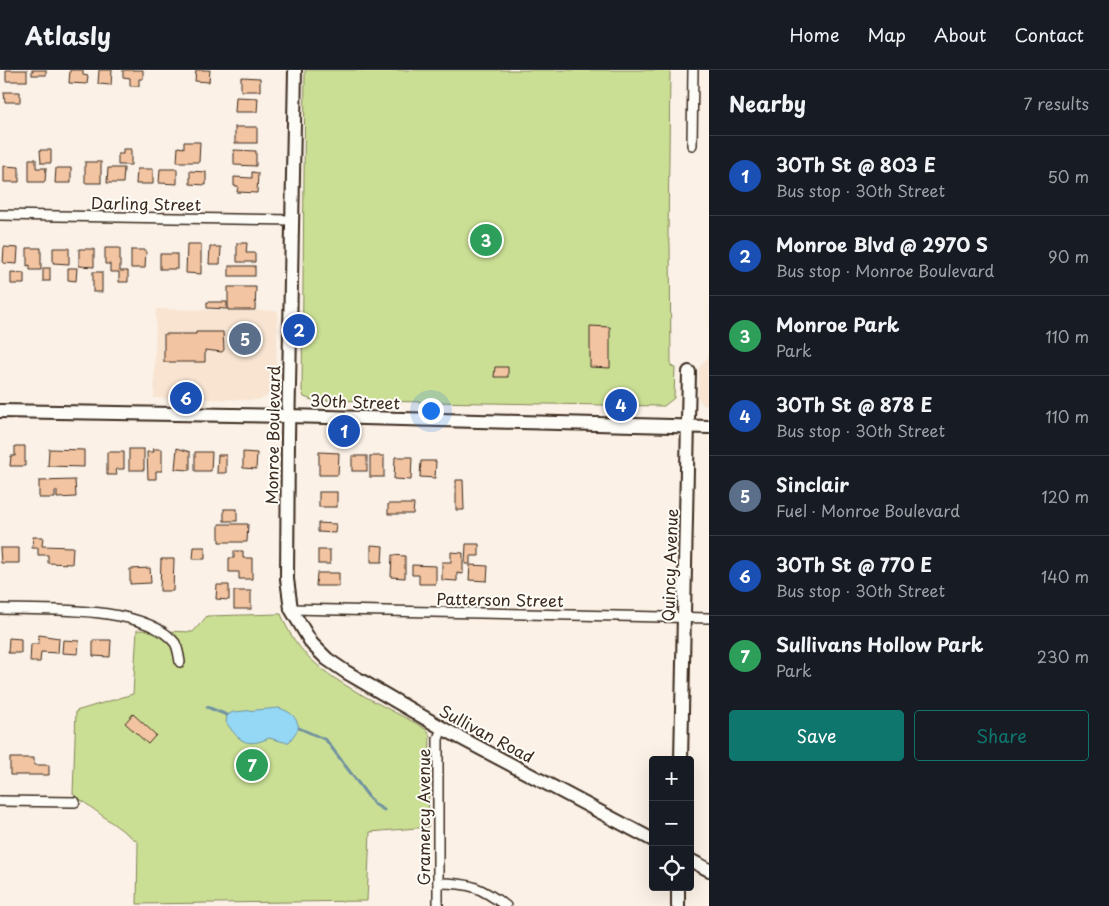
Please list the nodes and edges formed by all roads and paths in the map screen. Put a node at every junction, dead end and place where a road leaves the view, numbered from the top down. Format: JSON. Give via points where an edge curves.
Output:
{"nodes":[{"id":1,"x":294,"y":70,"type":"edge"},
{"id":2,"x":692,"y":70,"type":"edge"},
{"id":3,"x":692,"y":145,"type":"dead end"},
{"id":4,"x":0,"y":215,"type":"edge"},
{"id":5,"x":292,"y":220,"type":"junction"},
{"id":6,"x":689,"y":372,"type":"dead end"},
{"id":7,"x":0,"y":411,"type":"edge"},
{"id":8,"x":288,"y":416,"type":"junction"},
{"id":9,"x":690,"y":427,"type":"junction"},
{"id":10,"x":709,"y":427,"type":"edge"},
{"id":11,"x":0,"y":609,"type":"edge"},
{"id":12,"x":291,"y":609,"type":"junction"},
{"id":13,"x":684,"y":618,"type":"junction"},
{"id":14,"x":709,"y":618,"type":"edge"},
{"id":15,"x":312,"y":644,"type":"joint"},
{"id":16,"x":180,"y":662,"type":"dead end"},
{"id":17,"x":442,"y":728,"type":"junction"},
{"id":18,"x":681,"y":756,"type":"edge"},
{"id":19,"x":0,"y":802,"type":"edge"},
{"id":20,"x":75,"y":802,"type":"dead end"},
{"id":21,"x":649,"y":838,"type":"edge"},
{"id":22,"x":694,"y":862,"type":"edge"},
{"id":23,"x":709,"y":870,"type":"edge"},
{"id":24,"x":438,"y":883,"type":"junction"},
{"id":25,"x":678,"y":891,"type":"edge"},
{"id":26,"x":438,"y":906,"type":"edge"},
{"id":27,"x":506,"y":906,"type":"edge"},
{"id":28,"x":678,"y":906,"type":"edge"}],
"edges":[{"from":1,"to":5,"type":"street","name":"Monroe Boulevard"},
{"from":2,"to":3,"type":"street"},
{"from":4,"to":5,"type":"street","name":"Darling Street"},
{"from":5,"to":8,"type":"street","name":"Monroe Boulevard"},
{"from":6,"to":9,"type":"street","name":"Quincy Avenue"},
{"from":7,"to":8,"type":"street","name":"30th Street"},
{"from":8,"to":9,"type":"street","name":"30th Street"},
{"from":8,"to":12,"type":"street","name":"Monroe Boulevard","via":[[287,579]]},
{"from":9,"to":10,"type":"street","name":"30th Street"},
{"from":9,"to":13,"type":"street","name":"Quincy Avenue"},
{"from":11,"to":16,"type":"street","via":[[95,612],[147,625],[169,637],[176,646]]},
{"from":12,"to":13,"type":"street","name":"Patterson Street"},
{"from":12,"to":15,"type":"street","name":"Monroe Boulevard"},
{"from":13,"to":14,"type":"street","name":"Patterson Street"},
{"from":13,"to":18,"type":"street","name":"Quincy Avenue"},
{"from":15,"to":17,"type":"street","name":"Sullivan Road","via":[[346,672]]},
{"from":17,"to":21,"type":"street","name":"Sullivan Road"},
{"from":17,"to":24,"type":"street","name":"Gramercy Avenue","via":[[438,739]]},
{"from":19,"to":20,"type":"street"},
{"from":22,"to":23,"type":"street"},
{"from":24,"to":26,"type":"street","name":"Gramercy Avenue"},
{"from":24,"to":27,"type":"street","via":[[482,888]]},
{"from":25,"to":28,"type":"street"}]}
